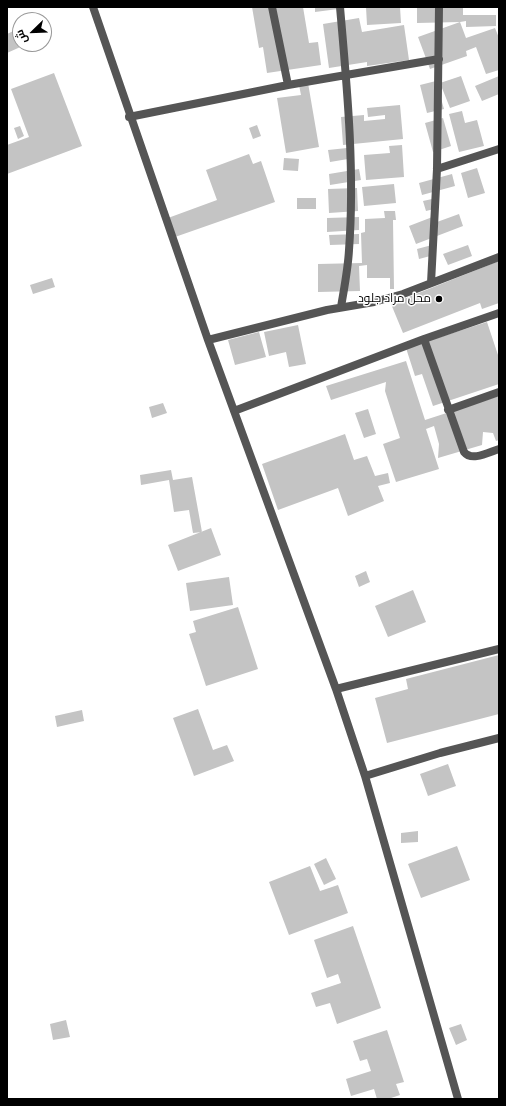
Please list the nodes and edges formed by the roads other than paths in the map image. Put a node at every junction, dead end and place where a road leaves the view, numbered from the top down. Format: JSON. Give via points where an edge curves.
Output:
{"nodes":[{"id":1,"x":93,"y":7,"type":"edge"},
{"id":2,"x":272,"y":7,"type":"edge"},
{"id":3,"x":340,"y":7,"type":"edge"},
{"id":4,"x":439,"y":7,"type":"edge"},
{"id":5,"x":439,"y":59,"type":"junction"},
{"id":6,"x":346,"y":75,"type":"junction"},
{"id":7,"x":288,"y":85,"type":"junction"},
{"id":8,"x":129,"y":117,"type":"junction"},
{"id":9,"x":499,"y":149,"type":"edge"},
{"id":10,"x":437,"y":169,"type":"junction"},
{"id":11,"x":499,"y":257,"type":"edge"},
{"id":12,"x":431,"y":283,"type":"junction"},
{"id":13,"x":341,"y":308,"type":"junction"},
{"id":14,"x":499,"y":313,"type":"edge"},
{"id":15,"x":424,"y":339,"type":"junction"},
{"id":16,"x":208,"y":340,"type":"junction"},
{"id":17,"x":499,"y":392,"type":"edge"},
{"id":18,"x":448,"y":410,"type":"junction"},
{"id":19,"x":234,"y":411,"type":"junction"},
{"id":20,"x":499,"y":449,"type":"edge"},
{"id":21,"x":499,"y":649,"type":"edge"},
{"id":22,"x":336,"y":689,"type":"junction"},
{"id":23,"x":499,"y":738,"type":"edge"},
{"id":24,"x":365,"y":776,"type":"junction"},
{"id":25,"x":458,"y":1099,"type":"edge"}],
"edges":[{"from":1,"to":8,"type":"street"},
{"from":2,"to":7,"type":"street"},
{"from":3,"to":6,"type":"street"},
{"from":4,"to":5,"type":"street"},
{"from":5,"to":6,"type":"street"},
{"from":5,"to":10,"type":"street"},
{"from":6,"to":7,"type":"street"},
{"from":6,"to":13,"type":"street","via":[[351,176],[350,251]]},
{"from":7,"to":8,"type":"street"},
{"from":8,"to":16,"type":"street"},
{"from":9,"to":10,"type":"street"},
{"from":10,"to":12,"type":"street"},
{"from":11,"to":12,"type":"street"},
{"from":12,"to":13,"type":"street","via":[[381,300]]},
{"from":13,"to":16,"type":"street"},
{"from":14,"to":15,"type":"street"},
{"from":15,"to":18,"type":"street"},
{"from":15,"to":19,"type":"street"},
{"from":16,"to":19,"type":"street"},
{"from":17,"to":18,"type":"street"},
{"from":18,"to":20,"type":"street","via":[[467,456],[477,456]]},
{"from":19,"to":22,"type":"street"},
{"from":21,"to":22,"type":"street"},
{"from":22,"to":24,"type":"street"},
{"from":23,"to":24,"type":"street"},
{"from":24,"to":25,"type":"street"}]}
